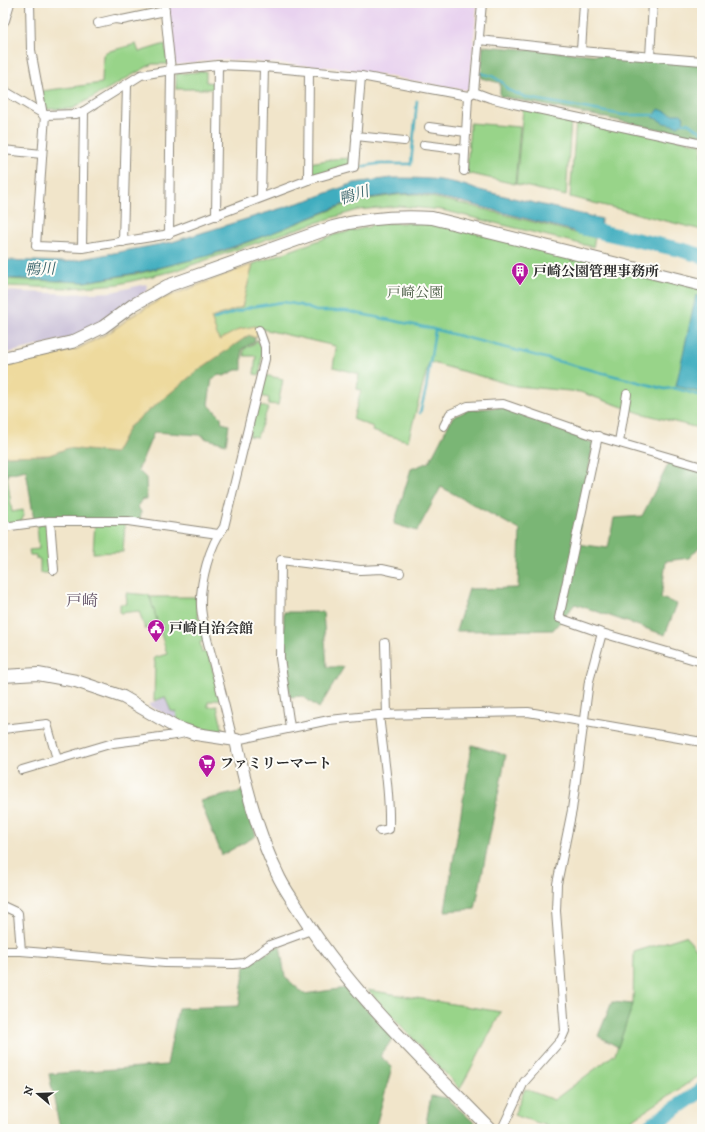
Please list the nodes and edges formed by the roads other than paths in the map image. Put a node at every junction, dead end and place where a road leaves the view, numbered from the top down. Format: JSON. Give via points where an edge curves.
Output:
{"nodes":[{"id":1,"x":8,"y":3,"type":"edge"},
{"id":2,"x":30,"y":3,"type":"edge"},
{"id":3,"x":482,"y":3,"type":"edge"},
{"id":4,"x":584,"y":3,"type":"edge"},
{"id":5,"x":653,"y":3,"type":"edge"},
{"id":6,"x":164,"y":7,"type":"edge"},
{"id":7,"x":3,"y":20,"type":"edge"},
{"id":8,"x":98,"y":23,"type":"dead end"},
{"id":9,"x":479,"y":40,"type":"junction"},
{"id":10,"x":581,"y":51,"type":"junction"},
{"id":11,"x":650,"y":57,"type":"junction"},
{"id":12,"x":702,"y":61,"type":"edge"},
{"id":13,"x":218,"y":65,"type":"junction"},
{"id":14,"x":264,"y":67,"type":"junction"},
{"id":15,"x":170,"y":70,"type":"junction"},
{"id":16,"x":309,"y":71,"type":"junction"},
{"id":17,"x":361,"y":76,"type":"junction"},
{"id":18,"x":127,"y":85,"type":"junction"},
{"id":19,"x":3,"y":90,"type":"edge"},
{"id":20,"x":471,"y":94,"type":"junction"},
{"id":21,"x":84,"y":111,"type":"junction"},
{"id":22,"x":44,"y":115,"type":"junction"},
{"id":23,"x":429,"y":128,"type":"dead end"},
{"id":24,"x":466,"y":132,"type":"junction"},
{"id":25,"x":356,"y":136,"type":"junction"},
{"id":26,"x":404,"y":141,"type":"dead end"},
{"id":27,"x":702,"y":144,"type":"edge"},
{"id":28,"x":424,"y":145,"type":"dead end"},
{"id":29,"x":3,"y":150,"type":"edge"},
{"id":30,"x":465,"y":150,"type":"junction"},
{"id":31,"x":42,"y":154,"type":"junction"},
{"id":32,"x":464,"y":171,"type":"dead end"},
{"id":33,"x":308,"y":180,"type":"junction"},
{"id":34,"x":261,"y":198,"type":"junction"},
{"id":35,"x":216,"y":216,"type":"junction"},
{"id":36,"x":169,"y":234,"type":"junction"},
{"id":37,"x":123,"y":242,"type":"junction"},
{"id":38,"x":82,"y":248,"type":"junction"},
{"id":39,"x":702,"y":285,"type":"edge"},
{"id":40,"x":259,"y":330,"type":"dead end"},
{"id":41,"x":3,"y":358,"type":"edge"},
{"id":42,"x":626,"y":394,"type":"dead end"},
{"id":43,"x":444,"y":426,"type":"dead end"},
{"id":44,"x":598,"y":436,"type":"junction"},
{"id":45,"x":619,"y":442,"type":"junction"},
{"id":46,"x":702,"y":467,"type":"edge"},
{"id":47,"x":50,"y":521,"type":"junction"},
{"id":48,"x":3,"y":527,"type":"edge"},
{"id":49,"x":218,"y":534,"type":"junction"},
{"id":50,"x":54,"y":570,"type":"dead end"},
{"id":51,"x":400,"y":573,"type":"dead end"},
{"id":52,"x":602,"y":633,"type":"junction"},
{"id":53,"x":385,"y":643,"type":"dead end"},
{"id":54,"x":702,"y":662,"type":"edge"},
{"id":55,"x":3,"y":676,"type":"edge"},
{"id":56,"x":383,"y":715,"type":"junction"},
{"id":57,"x":584,"y":720,"type":"junction"},
{"id":58,"x":290,"y":727,"type":"junction"},
{"id":59,"x":3,"y":729,"type":"edge"},
{"id":60,"x":190,"y":732,"type":"junction"},
{"id":61,"x":234,"y":740,"type":"junction"},
{"id":62,"x":702,"y":742,"type":"edge"},
{"id":63,"x":58,"y":759,"type":"junction"},
{"id":64,"x":22,"y":770,"type":"dead end"},
{"id":65,"x":380,"y":831,"type":"dead end"},
{"id":66,"x":3,"y":906,"type":"edge"},
{"id":67,"x":311,"y":930,"type":"junction"},
{"id":68,"x":3,"y":951,"type":"edge"},
{"id":69,"x":21,"y":951,"type":"junction"},
{"id":70,"x":490,"y":1129,"type":"edge"},
{"id":71,"x":502,"y":1129,"type":"edge"}],
"edges":[{"from":1,"to":7,"type":"street"},
{"from":2,"to":22,"type":"street","via":[[31,50]]},
{"from":3,"to":9,"type":"street"},
{"from":4,"to":10,"type":"street"},
{"from":5,"to":11,"type":"street"},
{"from":6,"to":8,"type":"street","via":[[122,20],[115,18]]},
{"from":6,"to":15,"type":"street"},
{"from":9,"to":10,"type":"street"},
{"from":9,"to":20,"type":"street"},
{"from":10,"to":11,"type":"street"},
{"from":11,"to":12,"type":"street"},
{"from":13,"to":14,"type":"street"},
{"from":13,"to":15,"type":"street"},
{"from":13,"to":35,"type":"street"},
{"from":14,"to":16,"type":"street"},
{"from":14,"to":34,"type":"street"},
{"from":15,"to":18,"type":"street","via":[[141,75]]},
{"from":15,"to":36,"type":"street"},
{"from":16,"to":17,"type":"street"},
{"from":16,"to":33,"type":"street"},
{"from":17,"to":20,"type":"street"},
{"from":17,"to":25,"type":"street"},
{"from":18,"to":21,"type":"street"},
{"from":18,"to":37,"type":"street"},
{"from":19,"to":22,"type":"street"},
{"from":20,"to":24,"type":"street"},
{"from":20,"to":27,"type":"street"},
{"from":21,"to":22,"type":"street","via":[[76,114]]},
{"from":21,"to":38,"type":"street"},
{"from":22,"to":31,"type":"street"},
{"from":23,"to":24,"type":"street"},
{"from":24,"to":30,"type":"street"},
{"from":25,"to":26,"type":"street"},
{"from":25,"to":33,"type":"street","via":[[354,167]]},
{"from":28,"to":30,"type":"street"},
{"from":29,"to":31,"type":"street"},
{"from":30,"to":32,"type":"street"},
{"from":31,"to":38,"type":"street","via":[[36,246]]},
{"from":33,"to":34,"type":"street"},
{"from":34,"to":35,"type":"street"},
{"from":35,"to":36,"type":"street"},
{"from":36,"to":37,"type":"street"},
{"from":37,"to":38,"type":"street"},
{"from":39,"to":41,"type":"street","via":[[432,218],[360,220],[333,227],[167,286],[133,304],[91,334],[72,342]]},
{"from":40,"to":49,"type":"street","via":[[266,354],[261,382],[224,527]]},
{"from":42,"to":45,"type":"street"},
{"from":43,"to":44,"type":"street","via":[[450,414],[468,406],[503,404]]},
{"from":44,"to":45,"type":"street"},
{"from":44,"to":52,"type":"street","via":[[559,618]]},
{"from":45,"to":46,"type":"street"},
{"from":47,"to":48,"type":"street"},
{"from":47,"to":49,"type":"street","via":[[128,521]]},
{"from":47,"to":50,"type":"street"},
{"from":49,"to":61,"type":"street","via":[[202,589],[201,607]]},
{"from":51,"to":58,"type":"street","via":[[281,560],[280,658]]},
{"from":52,"to":54,"type":"street"},
{"from":52,"to":57,"type":"street","via":[[589,681]]},
{"from":53,"to":56,"type":"street"},
{"from":55,"to":60,"type":"street","via":[[38,674],[76,681],[123,697],[176,727]]},
{"from":56,"to":57,"type":"street","via":[[528,712]]},
{"from":56,"to":58,"type":"street"},
{"from":56,"to":65,"type":"street","via":[[390,820],[389,829]]},
{"from":57,"to":62,"type":"street"},
{"from":57,"to":71,"type":"street","via":[[572,810],[557,884],[556,911],[565,1031],[561,1040],[524,1082]]},
{"from":58,"to":61,"type":"street"},
{"from":59,"to":63,"type":"street","via":[[47,724]]},
{"from":60,"to":61,"type":"street"},
{"from":60,"to":63,"type":"street","via":[[113,743]]},
{"from":61,"to":67,"type":"street","via":[[266,849],[278,875]]},
{"from":63,"to":64,"type":"street"},
{"from":66,"to":69,"type":"street","via":[[18,913]]},
{"from":67,"to":69,"type":"street","via":[[270,945],[244,963],[234,964],[165,963]]},
{"from":67,"to":70,"type":"street","via":[[330,958],[371,1005]]},
{"from":68,"to":69,"type":"street"}]}
